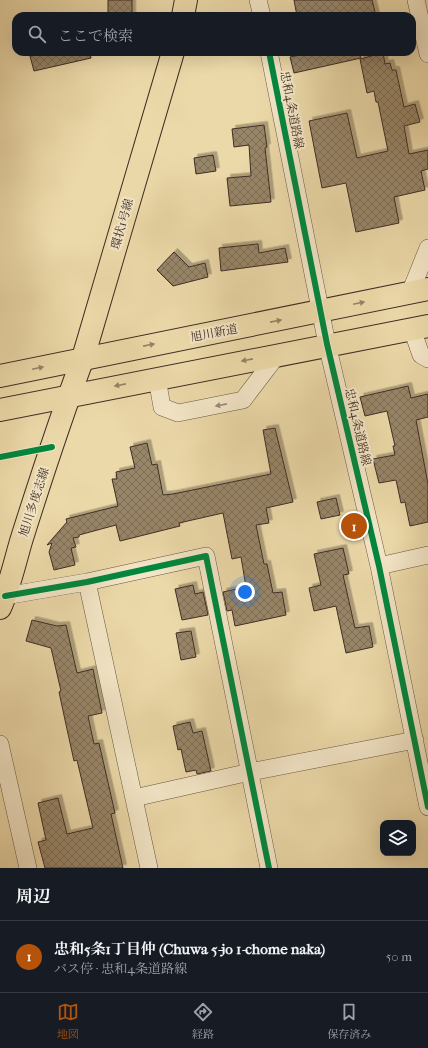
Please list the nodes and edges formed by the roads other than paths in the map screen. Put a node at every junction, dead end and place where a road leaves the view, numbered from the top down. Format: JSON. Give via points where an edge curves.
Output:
{"nodes":[{"id":1,"x":186,"y":0,"type":"edge"},
{"id":2,"x":258,"y":0,"type":"edge"},
{"id":3,"x":416,"y":0,"type":"edge"},
{"id":4,"x":184,"y":12,"type":"edge"},
{"id":5,"x":261,"y":12,"type":"edge"},
{"id":6,"x":428,"y":54,"type":"edge"},
{"id":7,"x":172,"y":56,"type":"edge"},
{"id":8,"x":270,"y":56,"type":"edge"},
{"id":9,"x":428,"y":248,"type":"edge"},
{"id":10,"x":419,"y":291,"type":"edge"},
{"id":11,"x":320,"y":312,"type":"junction"},
{"id":12,"x":420,"y":327,"type":"edge"},
{"id":13,"x":327,"y":344,"type":"junction"},
{"id":14,"x":278,"y":354,"type":"junction"},
{"id":15,"x":83,"y":358,"type":"junction"},
{"id":16,"x":428,"y":359,"type":"edge"},
{"id":17,"x":0,"y":376,"type":"edge"},
{"id":18,"x":157,"y":378,"type":"junction"},
{"id":19,"x":69,"y":396,"type":"junction"},
{"id":20,"x":0,"y":410,"type":"edge"},
{"id":21,"x":428,"y":555,"type":"edge"},
{"id":22,"x":379,"y":566,"type":"junction"},
{"id":23,"x":87,"y":582,"type":"junction"},
{"id":24,"x":3,"y":602,"type":"edge"},
{"id":25,"x":415,"y":740,"type":"junction"},
{"id":26,"x":0,"y":744,"type":"edge"},
{"id":27,"x":250,"y":772,"type":"junction"},
{"id":28,"x":134,"y":798,"type":"junction"},
{"id":29,"x":428,"y":807,"type":"edge"},
{"id":30,"x":28,"y":868,"type":"edge"},
{"id":31,"x":149,"y":868,"type":"edge"},
{"id":32,"x":269,"y":868,"type":"edge"}],
"edges":[{"from":1,"to":4,"type":"main road"},
{"from":2,"to":5,"type":"street"},
{"from":3,"to":6,"type":"street"},
{"from":7,"to":15,"type":"main road","name":"環状1号線"},
{"from":8,"to":11,"type":"street","name":"忠和4条道路線"},
{"from":9,"to":10,"type":"street"},
{"from":11,"to":10,"type":"main road","name":"旭川新道","one_way":true},
{"from":11,"to":13,"type":"street","name":"忠和4条道路線"},
{"from":15,"to":11,"type":"main road","name":"旭川新道","one_way":true},
{"from":12,"to":13,"type":"main road"},
{"from":12,"to":16,"type":"street","via":[[421,355]]},
{"from":13,"to":14,"type":"main road"},
{"from":13,"to":22,"type":"street","name":"忠和4条道路線"},
{"from":14,"to":18,"type":"main road","one_way":true},
{"from":14,"to":18,"type":"street","one_way":true,"via":[[243,400],[178,413],[162,408]]},
{"from":17,"to":15,"type":"main road","name":"旭川新道","one_way":true},
{"from":15,"to":19,"type":"main road","name":"環状1号線"},
{"from":18,"to":19,"type":"main road","one_way":true},
{"from":19,"to":20,"type":"main road"},
{"from":19,"to":24,"type":"main road","name":"旭川多度志線"},
{"from":21,"to":22,"type":"street"},
{"from":22,"to":25,"type":"street","name":"忠和4条道路線"},
{"from":23,"to":24,"type":"street"},
{"from":23,"to":27,"type":"street","via":[[206,556]]},
{"from":23,"to":28,"type":"street"},
{"from":25,"to":27,"type":"street"},
{"from":25,"to":29,"type":"street","name":"忠和4条道路線"},
{"from":26,"to":30,"type":"street"},
{"from":27,"to":28,"type":"street"},
{"from":27,"to":32,"type":"street"},
{"from":28,"to":31,"type":"street"}]}
